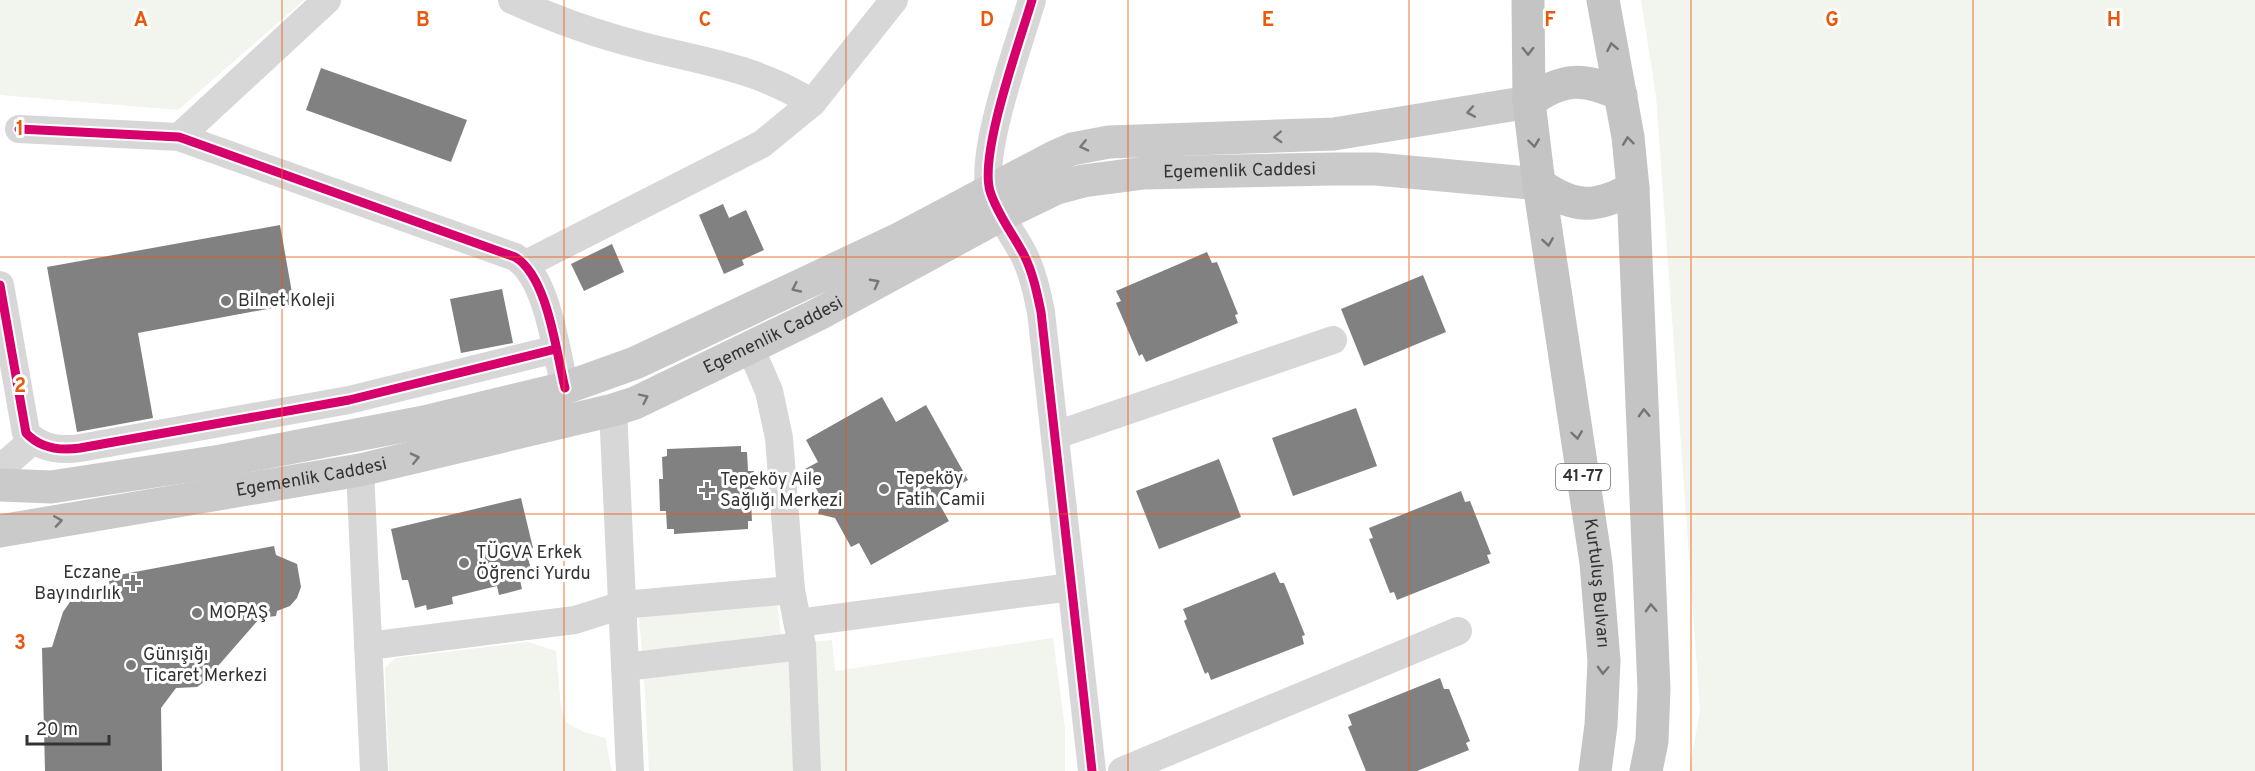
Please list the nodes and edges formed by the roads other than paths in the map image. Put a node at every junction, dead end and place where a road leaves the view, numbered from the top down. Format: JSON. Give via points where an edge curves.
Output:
{"nodes":[{"id":1,"x":327,"y":0,"type":"edge"},
{"id":2,"x":512,"y":0,"type":"edge"},
{"id":3,"x":894,"y":0,"type":"edge"},
{"id":4,"x":1032,"y":0,"type":"edge"},
{"id":5,"x":1527,"y":0,"type":"edge"},
{"id":6,"x":1603,"y":0,"type":"edge"},
{"id":7,"x":1621,"y":95,"type":"junction"},
{"id":8,"x":1529,"y":102,"type":"junction"},
{"id":9,"x":812,"y":103,"type":"junction"},
{"id":10,"x":19,"y":129,"type":"dead end"},
{"id":11,"x":179,"y":137,"type":"junction"},
{"id":12,"x":1539,"y":184,"type":"junction"},
{"id":13,"x":1633,"y":188,"type":"junction"},
{"id":14,"x":995,"y":203,"type":"junction"},
{"id":15,"x":526,"y":264,"type":"junction"},
{"id":16,"x":0,"y":285,"type":"edge"},
{"id":17,"x":1334,"y":340,"type":"dead end"},
{"id":18,"x":750,"y":347,"type":"junction"},
{"id":19,"x":556,"y":349,"type":"junction"},
{"id":20,"x":565,"y":388,"type":"junction"},
{"id":21,"x":614,"y":410,"type":"junction"},
{"id":22,"x":1056,"y":435,"type":"junction"},
{"id":23,"x":33,"y":440,"type":"junction"},
{"id":24,"x":0,"y":469,"type":"edge"},
{"id":25,"x":360,"y":470,"type":"junction"},
{"id":26,"x":0,"y":485,"type":"edge"},
{"id":27,"x":0,"y":531,"type":"edge"},
{"id":28,"x":1071,"y":587,"type":"junction"},
{"id":29,"x":791,"y":590,"type":"junction"},
{"id":30,"x":622,"y":605,"type":"junction"},
{"id":31,"x":1458,"y":631,"type":"dead end"},
{"id":32,"x":800,"y":635,"type":"junction"},
{"id":33,"x":368,"y":645,"type":"junction"},
{"id":34,"x":625,"y":667,"type":"junction"},
{"id":35,"x":374,"y":771,"type":"edge"},
{"id":36,"x":630,"y":771,"type":"edge"},
{"id":37,"x":807,"y":771,"type":"edge"},
{"id":38,"x":1092,"y":771,"type":"edge"},
{"id":39,"x":1122,"y":771,"type":"edge"},
{"id":40,"x":1595,"y":771,"type":"edge"},
{"id":41,"x":1646,"y":771,"type":"edge"}],
"edges":[{"from":1,"to":11,"type":"street"},
{"from":2,"to":9,"type":"street","via":[[598,34],[758,75]]},
{"from":3,"to":9,"type":"street"},
{"from":4,"to":14,"type":"street","via":[[994,130],[989,168]]},
{"from":5,"to":8,"type":"highway","one_way":true},
{"from":7,"to":6,"type":"highway","one_way":true},
{"from":7,"to":8,"type":"highway","via":[[1580,81],[1545,89]]},
{"from":13,"to":7,"type":"highway","one_way":true},
{"from":8,"to":12,"type":"highway","one_way":true},
{"from":8,"to":14,"type":"main road","name":"Egemenlik Caddesi","one_way":true,"via":[[1334,134],[1088,145],[1054,156]]},
{"from":9,"to":15,"type":"street","via":[[762,144]]},
{"from":10,"to":11,"type":"street"},
{"from":11,"to":15,"type":"street"},
{"from":12,"to":13,"type":"highway","via":[[1558,198],[1588,204],[1598,204]]},
{"from":12,"to":14,"type":"main road","name":"Egemenlik Caddesi","via":[[1366,169],[1144,173],[1083,181]]},
{"from":12,"to":40,"type":"highway","name":"Kurtuluş Bulvarı","number":"41-77","one_way":true,"via":[[1596,563],[1604,661]]},
{"from":41,"to":13,"type":"highway","one_way":true,"via":[[1652,741],[1654,689]]},
{"from":18,"to":14,"type":"main road","name":"Egemenlik Caddesi","one_way":true,"via":[[817,315]]},
{"from":14,"to":20,"type":"main road","name":"Egemenlik Caddesi","one_way":true,"via":[[897,240],[646,358]]},
{"from":14,"to":22,"type":"street","via":[[1025,257],[1036,289]]},
{"from":15,"to":19,"type":"street","via":[[539,286]]},
{"from":16,"to":23,"type":"street","via":[[24,425]]},
{"from":17,"to":22,"type":"street"},
{"from":21,"to":18,"type":"main road","name":"Egemenlik Caddesi","one_way":true},
{"from":18,"to":29,"type":"street","via":[[770,391],[780,438]]},
{"from":19,"to":20,"type":"street"},
{"from":19,"to":23,"type":"street","via":[[349,400],[80,448],[50,447]]},
{"from":20,"to":26,"type":"main road","name":"Egemenlik Caddesi","via":[[424,422],[220,461],[51,487]]},
{"from":25,"to":21,"type":"main road","name":"Egemenlik Caddesi","one_way":true},
{"from":21,"to":30,"type":"street"},
{"from":22,"to":28,"type":"street"},
{"from":23,"to":24,"type":"street"},
{"from":27,"to":25,"type":"main road","name":"Egemenlik Caddesi","one_way":true},
{"from":25,"to":33,"type":"street"},
{"from":28,"to":32,"type":"street"},
{"from":28,"to":38,"type":"street"},
{"from":29,"to":30,"type":"street"},
{"from":29,"to":32,"type":"street"},
{"from":30,"to":33,"type":"street","via":[[575,620]]},
{"from":30,"to":34,"type":"street"},
{"from":31,"to":39,"type":"street"},
{"from":32,"to":34,"type":"street"},
{"from":32,"to":37,"type":"street"},
{"from":33,"to":35,"type":"street"},
{"from":34,"to":36,"type":"street"}]}
